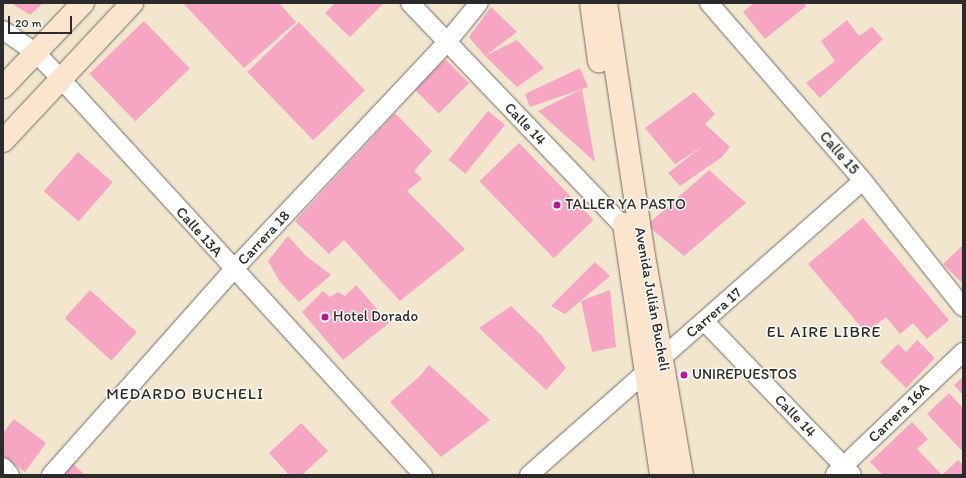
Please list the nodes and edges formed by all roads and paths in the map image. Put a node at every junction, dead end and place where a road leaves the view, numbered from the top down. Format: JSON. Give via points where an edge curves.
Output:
{"nodes":[{"id":1,"x":83,"y":3,"type":"edge"},
{"id":2,"x":132,"y":3,"type":"edge"},
{"id":3,"x":410,"y":3,"type":"edge"},
{"id":4,"x":479,"y":3,"type":"edge"},
{"id":5,"x":591,"y":3,"type":"edge"},
{"id":6,"x":606,"y":3,"type":"edge"},
{"id":7,"x":709,"y":3,"type":"edge"},
{"id":8,"x":3,"y":30,"type":"edge"},
{"id":9,"x":447,"y":42,"type":"junction"},
{"id":10,"x":36,"y":53,"type":"junction"},
{"id":11,"x":60,"y":78,"type":"junction"},
{"id":12,"x":3,"y":87,"type":"edge"},
{"id":13,"x":3,"y":141,"type":"edge"},
{"id":14,"x":863,"y":181,"type":"junction"},
{"id":15,"x":625,"y":228,"type":"junction"},
{"id":16,"x":642,"y":244,"type":"junction"},
{"id":17,"x":233,"y":270,"type":"junction"},
{"id":18,"x":963,"y":308,"type":"edge"},
{"id":19,"x":705,"y":322,"type":"junction"},
{"id":20,"x":963,"y":352,"type":"edge"},
{"id":21,"x":662,"y":358,"type":"junction"},
{"id":22,"x":644,"y":372,"type":"junction"},
{"id":23,"x":3,"y":467,"type":"edge"},
{"id":24,"x":843,"y":472,"type":"edge"},
{"id":25,"x":10,"y":475,"type":"edge"},
{"id":26,"x":51,"y":475,"type":"edge"},
{"id":27,"x":423,"y":475,"type":"edge"},
{"id":28,"x":528,"y":475,"type":"edge"},
{"id":29,"x":661,"y":475,"type":"edge"},
{"id":30,"x":682,"y":475,"type":"edge"}],
"edges":[{"from":1,"to":10,"type":"street"},
{"from":2,"to":11,"type":"street"},
{"from":3,"to":9,"type":"street","name":"Calle 14"},
{"from":4,"to":9,"type":"street","name":"Carrera 18"},
{"from":5,"to":15,"type":"street","name":"Avenida Julián Bucheli"},
{"from":6,"to":16,"type":"street","name":"Avenida Julián Bucheli"},
{"from":7,"to":14,"type":"street","name":"Calle 15"},
{"from":8,"to":10,"type":"street","name":"Calle 13A"},
{"from":9,"to":15,"type":"street","name":"Calle 14"},
{"from":9,"to":17,"type":"street","name":"Carrera 18"},
{"from":10,"to":11,"type":"street","name":"Calle 13A"},
{"from":10,"to":12,"type":"street"},
{"from":11,"to":13,"type":"street"},
{"from":11,"to":17,"type":"street","name":"Calle 13A"},
{"from":14,"to":18,"type":"street","name":"Calle 15"},
{"from":14,"to":19,"type":"street","name":"Carrera 17"},
{"from":15,"to":16,"type":"street","name":"Calle 14"},
{"from":15,"to":22,"type":"street","name":"Avenida Julián Bucheli"},
{"from":16,"to":21,"type":"street","name":"Avenida Julián Bucheli"},
{"from":17,"to":26,"type":"street","name":"Carrera 18"},
{"from":17,"to":27,"type":"street","name":"Calle 13A"},
{"from":19,"to":21,"type":"street","name":"Carrera 17"},
{"from":19,"to":24,"type":"street","name":"Calle 14"},
{"from":20,"to":24,"type":"street","name":"Carrera 16A"},
{"from":21,"to":22,"type":"street","name":"Carrera 17"},
{"from":21,"to":30,"type":"street","name":"Avenida Julián Bucheli"},
{"from":22,"to":28,"type":"street","name":"Carrera 17"},
{"from":22,"to":29,"type":"street","name":"Avenida Julián Bucheli"},
{"from":23,"to":25,"type":"street"}]}
